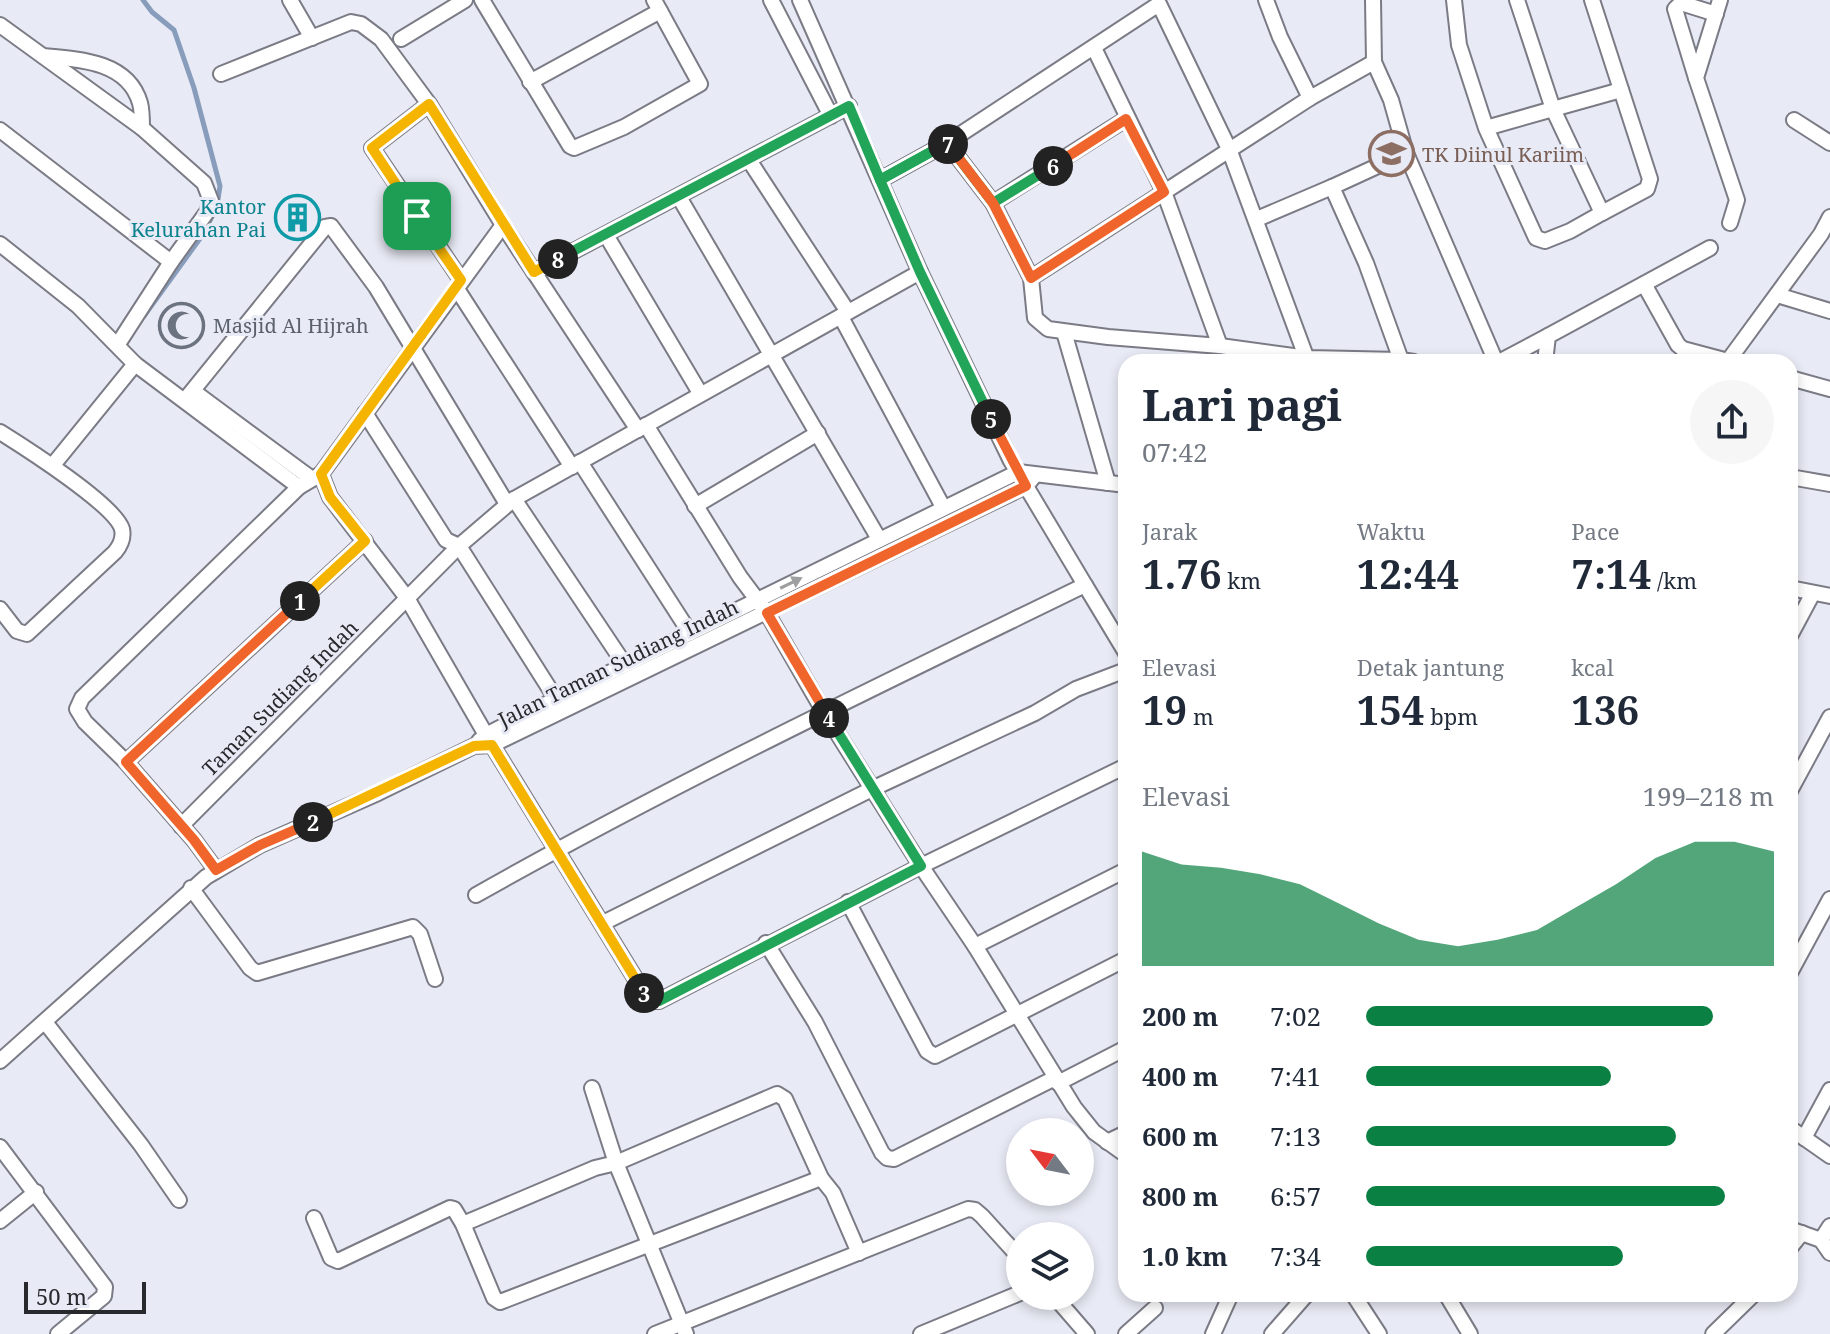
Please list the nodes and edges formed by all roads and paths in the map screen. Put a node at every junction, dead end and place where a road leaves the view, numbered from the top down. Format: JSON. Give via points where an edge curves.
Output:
{"nodes":[{"id":1,"x":290,"y":0,"type":"edge"},
{"id":2,"x":465,"y":0,"type":"edge"},
{"id":3,"x":482,"y":0,"type":"edge"},
{"id":4,"x":771,"y":0,"type":"edge"},
{"id":5,"x":800,"y":0,"type":"edge"},
{"id":6,"x":1266,"y":0,"type":"edge"},
{"id":7,"x":1373,"y":0,"type":"edge"},
{"id":8,"x":1454,"y":0,"type":"edge"},
{"id":9,"x":1517,"y":0,"type":"edge"},
{"id":10,"x":1592,"y":0,"type":"edge"},
{"id":11,"x":1158,"y":2,"type":"edge"},
{"id":12,"x":657,"y":6,"type":"edge"},
{"id":13,"x":1718,"y":7,"type":"edge"},
{"id":14,"x":0,"y":25,"type":"edge"},
{"id":15,"x":312,"y":38,"type":"junction"},
{"id":16,"x":401,"y":39,"type":"dead end"},
{"id":17,"x":1094,"y":48,"type":"junction"},
{"id":18,"x":43,"y":56,"type":"junction"},
{"id":19,"x":1374,"y":62,"type":"junction"},
{"id":20,"x":221,"y":74,"type":"dead end"},
{"id":21,"x":1696,"y":78,"type":"junction"},
{"id":22,"x":530,"y":82,"type":"junction"},
{"id":23,"x":1621,"y":90,"type":"junction"},
{"id":24,"x":1310,"y":98,"type":"junction"},
{"id":25,"x":429,"y":104,"type":"junction"},
{"id":26,"x":849,"y":106,"type":"junction"},
{"id":27,"x":1553,"y":109,"type":"junction"},
{"id":28,"x":831,"y":116,"type":"junction"},
{"id":29,"x":1126,"y":119,"type":"junction"},
{"id":30,"x":1794,"y":120,"type":"dead end"},
{"id":31,"x":142,"y":128,"type":"junction"},
{"id":32,"x":1486,"y":128,"type":"junction"},
{"id":33,"x":0,"y":130,"type":"edge"},
{"id":34,"x":947,"y":143,"type":"junction"},
{"id":35,"x":1830,"y":143,"type":"edge"},
{"id":36,"x":1229,"y":149,"type":"junction"},
{"id":37,"x":1406,"y":153,"type":"junction"},
{"id":38,"x":749,"y":160,"type":"junction"},
{"id":39,"x":880,"y":180,"type":"junction"},
{"id":40,"x":1332,"y":187,"type":"junction"},
{"id":41,"x":1164,"y":192,"type":"junction"},
{"id":42,"x":679,"y":197,"type":"junction"},
{"id":43,"x":993,"y":203,"type":"junction"},
{"id":44,"x":1602,"y":213,"type":"junction"},
{"id":45,"x":1830,"y":217,"type":"edge"},
{"id":46,"x":1257,"y":219,"type":"junction"},
{"id":47,"x":1730,"y":223,"type":"dead end"},
{"id":48,"x":503,"y":225,"type":"junction"},
{"id":49,"x":606,"y":235,"type":"junction"},
{"id":50,"x":1826,"y":235,"type":"edge"},
{"id":51,"x":0,"y":244,"type":"edge"},
{"id":52,"x":1710,"y":248,"type":"dead end"},
{"id":53,"x":171,"y":262,"type":"junction"},
{"id":54,"x":534,"y":272,"type":"junction"},
{"id":55,"x":920,"y":272,"type":"junction"},
{"id":56,"x":1031,"y":278,"type":"junction"},
{"id":57,"x":1644,"y":284,"type":"junction"},
{"id":58,"x":459,"y":285,"type":"junction"},
{"id":59,"x":1777,"y":295,"type":"junction"},
{"id":60,"x":1830,"y":311,"type":"edge"},
{"id":61,"x":844,"y":315,"type":"junction"},
{"id":62,"x":1064,"y":332,"type":"junction"},
{"id":63,"x":1548,"y":336,"type":"junction"},
{"id":64,"x":118,"y":344,"type":"junction"},
{"id":65,"x":1220,"y":346,"type":"junction"},
{"id":66,"x":412,"y":347,"type":"junction"},
{"id":67,"x":1270,"y":354,"type":"edge"},
{"id":68,"x":1306,"y":354,"type":"edge"},
{"id":69,"x":1405,"y":354,"type":"edge"},
{"id":70,"x":1494,"y":354,"type":"edge"},
{"id":71,"x":1513,"y":354,"type":"edge"},
{"id":72,"x":1546,"y":354,"type":"edge"},
{"id":73,"x":1703,"y":354,"type":"edge"},
{"id":74,"x":1735,"y":354,"type":"edge"},
{"id":75,"x":772,"y":355,"type":"junction"},
{"id":76,"x":135,"y":364,"type":"junction"},
{"id":77,"x":1798,"y":380,"type":"edge"},
{"id":78,"x":1830,"y":389,"type":"edge"},
{"id":79,"x":700,"y":393,"type":"junction"},
{"id":80,"x":189,"y":395,"type":"junction"},
{"id":81,"x":365,"y":413,"type":"junction"},
{"id":82,"x":642,"y":428,"type":"junction"},
{"id":83,"x":0,"y":432,"type":"edge"},
{"id":84,"x":818,"y":433,"type":"junction"},
{"id":85,"x":53,"y":465,"type":"junction"},
{"id":86,"x":576,"y":465,"type":"junction"},
{"id":87,"x":1018,"y":472,"type":"junction"},
{"id":88,"x":1798,"y":478,"type":"edge"},
{"id":89,"x":311,"y":480,"type":"junction"},
{"id":90,"x":1031,"y":481,"type":"junction"},
{"id":91,"x":1108,"y":483,"type":"junction"},
{"id":92,"x":1118,"y":484,"type":"edge"},
{"id":93,"x":1830,"y":484,"type":"edge"},
{"id":94,"x":510,"y":502,"type":"junction"},
{"id":95,"x":695,"y":506,"type":"junction"},
{"id":96,"x":943,"y":507,"type":"junction"},
{"id":97,"x":879,"y":539,"type":"junction"},
{"id":98,"x":365,"y":541,"type":"junction"},
{"id":99,"x":459,"y":546,"type":"junction"},
{"id":100,"x":1085,"y":585,"type":"junction"},
{"id":101,"x":1798,"y":590,"type":"edge"},
{"id":102,"x":1813,"y":593,"type":"junction"},
{"id":103,"x":1830,"y":596,"type":"edge"},
{"id":104,"x":407,"y":598,"type":"junction"},
{"id":105,"x":757,"y":599,"type":"junction"},
{"id":106,"x":0,"y":609,"type":"edge"},
{"id":107,"x":767,"y":613,"type":"junction"},
{"id":108,"x":1798,"y":621,"type":"edge"},
{"id":109,"x":690,"y":633,"type":"junction"},
{"id":110,"x":1118,"y":640,"type":"edge"},
{"id":111,"x":625,"y":665,"type":"junction"},
{"id":112,"x":1118,"y":673,"type":"edge"},
{"id":113,"x":556,"y":699,"type":"junction"},
{"id":114,"x":824,"y":712,"type":"junction"},
{"id":115,"x":1830,"y":717,"type":"edge"},
{"id":116,"x":489,"y":740,"type":"junction"},
{"id":117,"x":126,"y":762,"type":"junction"},
{"id":118,"x":1118,"y":770,"type":"edge"},
{"id":119,"x":1798,"y":776,"type":"edge"},
{"id":120,"x":874,"y":788,"type":"junction"},
{"id":121,"x":181,"y":826,"type":"junction"},
{"id":122,"x":557,"y":849,"type":"junction"},
{"id":123,"x":921,"y":866,"type":"junction"},
{"id":124,"x":216,"y":870,"type":"junction"},
{"id":125,"x":1118,"y":874,"type":"edge"},
{"id":126,"x":191,"y":888,"type":"junction"},
{"id":127,"x":476,"y":895,"type":"dead end"},
{"id":128,"x":1830,"y":899,"type":"edge"},
{"id":129,"x":848,"y":902,"type":"junction"},
{"id":130,"x":603,"y":923,"type":"junction"},
{"id":131,"x":766,"y":943,"type":"junction"},
{"id":132,"x":975,"y":946,"type":"junction"},
{"id":133,"x":1798,"y":958,"type":"edge"},
{"id":134,"x":1118,"y":963,"type":"edge"},
{"id":135,"x":435,"y":979,"type":"dead end"},
{"id":136,"x":1017,"y":1016,"type":"junction"},
{"id":137,"x":45,"y":1022,"type":"junction"},
{"id":138,"x":1118,"y":1052,"type":"edge"},
{"id":139,"x":0,"y":1061,"type":"edge"},
{"id":140,"x":1057,"y":1080,"type":"junction"},
{"id":141,"x":592,"y":1088,"type":"dead end"},
{"id":142,"x":1830,"y":1090,"type":"edge"},
{"id":143,"x":1798,"y":1134,"type":"edge"},
{"id":144,"x":1118,"y":1137,"type":"edge"},
{"id":145,"x":1804,"y":1138,"type":"junction"},
{"id":146,"x":1107,"y":1142,"type":"junction"},
{"id":147,"x":0,"y":1147,"type":"edge"},
{"id":148,"x":1118,"y":1150,"type":"edge"},
{"id":149,"x":1830,"y":1156,"type":"edge"},
{"id":150,"x":616,"y":1163,"type":"junction"},
{"id":151,"x":821,"y":1178,"type":"junction"},
{"id":152,"x":36,"y":1192,"type":"junction"},
{"id":153,"x":179,"y":1200,"type":"dead end"},
{"id":154,"x":314,"y":1218,"type":"dead end"},
{"id":155,"x":0,"y":1221,"type":"edge"},
{"id":156,"x":463,"y":1224,"type":"junction"},
{"id":157,"x":1830,"y":1226,"type":"edge"},
{"id":158,"x":1798,"y":1232,"type":"edge"},
{"id":159,"x":648,"y":1243,"type":"junction"},
{"id":160,"x":1006,"y":1243,"type":"edge"},
{"id":161,"x":1826,"y":1246,"type":"edge"},
{"id":162,"x":859,"y":1253,"type":"junction"},
{"id":163,"x":1006,"y":1300,"type":"edge"},
{"id":164,"x":1227,"y":1302,"type":"edge"},
{"id":165,"x":1300,"y":1302,"type":"edge"},
{"id":166,"x":1358,"y":1302,"type":"edge"},
{"id":167,"x":1451,"y":1302,"type":"edge"},
{"id":168,"x":1746,"y":1302,"type":"edge"},
{"id":169,"x":1155,"y":1308,"type":"dead end"},
{"id":170,"x":1066,"y":1310,"type":"edge"},
{"id":171,"x":953,"y":1328,"type":"edge"},
{"id":172,"x":684,"y":1329,"type":"edge"},
{"id":173,"x":58,"y":1334,"type":"edge"},
{"id":174,"x":655,"y":1334,"type":"edge"},
{"id":175,"x":921,"y":1334,"type":"edge"},
{"id":176,"x":1087,"y":1334,"type":"edge"},
{"id":177,"x":1126,"y":1334,"type":"edge"},
{"id":178,"x":1213,"y":1334,"type":"edge"},
{"id":179,"x":1272,"y":1334,"type":"edge"},
{"id":180,"x":1379,"y":1334,"type":"edge"},
{"id":181,"x":1470,"y":1334,"type":"edge"},
{"id":182,"x":1713,"y":1334,"type":"edge"}],
"edges":[{"from":1,"to":15,"type":"street"},
{"from":2,"to":16,"type":"street"},
{"from":3,"to":22,"type":"street"},
{"from":4,"to":28,"type":"street"},
{"from":5,"to":26,"type":"street"},
{"from":6,"to":24,"type":"street"},
{"from":7,"to":19,"type":"street"},
{"from":8,"to":32,"type":"street","via":[[1459,45]]},
{"from":9,"to":27,"type":"street"},
{"from":10,"to":23,"type":"street"},
{"from":11,"to":17,"type":"street"},
{"from":11,"to":36,"type":"street"},
{"from":12,"to":22,"type":"street"},
{"from":12,"to":22,"type":"street","via":[[700,84],[671,102],[574,148]]},
{"from":13,"to":21,"type":"street"},
{"from":13,"to":21,"type":"street","via":[[1681,3],[1675,9]]},
{"from":14,"to":18,"type":"street"},
{"from":15,"to":20,"type":"street"},
{"from":15,"to":25,"type":"street","via":[[351,22],[361,24],[381,39]]},
{"from":17,"to":29,"type":"street"},
{"from":17,"to":34,"type":"street"},
{"from":18,"to":31,"type":"street"},
{"from":18,"to":31,"type":"street","via":[[110,68],[139,100]]},
{"from":19,"to":24,"type":"street"},
{"from":19,"to":37,"type":"street"},
{"from":21,"to":47,"type":"street","via":[[1737,200]]},
{"from":23,"to":27,"type":"street"},
{"from":23,"to":44,"type":"street","via":[[1650,185]]},
{"from":24,"to":36,"type":"street"},
{"from":25,"to":48,"type":"street"},
{"from":25,"to":58,"type":"street","via":[[372,148]]},
{"from":26,"to":28,"type":"street"},
{"from":26,"to":39,"type":"street"},
{"from":27,"to":32,"type":"street"},
{"from":27,"to":44,"type":"street"},
{"from":28,"to":38,"type":"street"},
{"from":29,"to":41,"type":"street"},
{"from":29,"to":43,"type":"street"},
{"from":30,"to":35,"type":"street"},
{"from":31,"to":53,"type":"street","via":[[210,192],[207,212]]},
{"from":32,"to":44,"type":"street","via":[[1539,241]]},
{"from":33,"to":53,"type":"street"},
{"from":34,"to":39,"type":"street"},
{"from":34,"to":43,"type":"street"},
{"from":36,"to":41,"type":"street"},
{"from":36,"to":46,"type":"street"},
{"from":37,"to":40,"type":"street"},
{"from":37,"to":70,"type":"street"},
{"from":38,"to":42,"type":"street"},
{"from":38,"to":61,"type":"street"},
{"from":39,"to":55,"type":"street"},
{"from":40,"to":46,"type":"street"},
{"from":40,"to":69,"type":"street"},
{"from":41,"to":56,"type":"street"},
{"from":41,"to":65,"type":"street"},
{"from":42,"to":49,"type":"street"},
{"from":42,"to":75,"type":"street"},
{"from":43,"to":56,"type":"street"},
{"from":45,"to":50,"type":"street"},
{"from":46,"to":68,"type":"street"},
{"from":48,"to":54,"type":"street"},
{"from":48,"to":58,"type":"street"},
{"from":49,"to":54,"type":"street"},
{"from":49,"to":79,"type":"street"},
{"from":50,"to":59,"type":"street"},
{"from":51,"to":64,"type":"street"},
{"from":52,"to":57,"type":"street"},
{"from":53,"to":64,"type":"street"},
{"from":54,"to":82,"type":"street"},
{"from":55,"to":61,"type":"street","name":"Taman Sudiang Indah"},
{"from":55,"to":87,"type":"street"},
{"from":56,"to":62,"type":"street","via":[[1037,321]]},
{"from":57,"to":63,"type":"street"},
{"from":57,"to":73,"type":"street","via":[[1678,345]]},
{"from":58,"to":66,"type":"street"},
{"from":58,"to":86,"type":"street"},
{"from":59,"to":60,"type":"street"},
{"from":59,"to":74,"type":"street"},
{"from":61,"to":75,"type":"street","name":"Taman Sudiang Indah"},
{"from":61,"to":96,"type":"street"},
{"from":62,"to":65,"type":"street"},
{"from":62,"to":91,"type":"street"},
{"from":63,"to":71,"type":"street"},
{"from":63,"to":72,"type":"street"},
{"from":64,"to":76,"type":"street"},
{"from":65,"to":67,"type":"street"},
{"from":66,"to":80,"type":"street","via":[[376,287],[328,226]]},
{"from":66,"to":81,"type":"street"},
{"from":66,"to":94,"type":"street"},
{"from":75,"to":79,"type":"street","name":"Taman Sudiang Indah"},
{"from":75,"to":84,"type":"street"},
{"from":76,"to":80,"type":"street"},
{"from":76,"to":85,"type":"street"},
{"from":77,"to":78,"type":"street"},
{"from":79,"to":82,"type":"street","name":"Taman Sudiang Indah"},
{"from":80,"to":89,"type":"street"},
{"from":81,"to":89,"type":"street"},
{"from":81,"to":99,"type":"street","via":[[446,540]]},
{"from":82,"to":86,"type":"street","name":"Taman Sudiang Indah"},
{"from":82,"to":95,"type":"street"},
{"from":83,"to":85,"type":"street"},
{"from":84,"to":95,"type":"street"},
{"from":84,"to":97,"type":"street"},
{"from":85,"to":106,"type":"street","via":[[117,521],[122,529],[120,546],[27,634],[17,631]]},
{"from":86,"to":94,"type":"street","name":"Taman Sudiang Indah"},
{"from":86,"to":109,"type":"street"},
{"from":87,"to":90,"type":"street"},
{"from":87,"to":96,"type":"street"},
{"from":88,"to":93,"type":"street"},
{"from":89,"to":98,"type":"street"},
{"from":89,"to":117,"type":"street","via":[[82,698],[79,714]]},
{"from":90,"to":91,"type":"street"},
{"from":90,"to":100,"type":"street"},
{"from":90,"to":107,"type":"street","name":"Jalan Taman Sudiang Indah"},
{"from":91,"to":92,"type":"street"},
{"from":94,"to":99,"type":"street","name":"Taman Sudiang Indah"},
{"from":94,"to":111,"type":"street"},
{"from":95,"to":105,"type":"street"},
{"from":96,"to":97,"type":"street"},
{"from":105,"to":97,"type":"street","one_way":true},
{"from":98,"to":104,"type":"street"},
{"from":98,"to":117,"type":"street"},
{"from":99,"to":104,"type":"street","name":"Taman Sudiang Indah"},
{"from":99,"to":113,"type":"street"},
{"from":100,"to":110,"type":"street"},
{"from":100,"to":114,"type":"street"},
{"from":101,"to":102,"type":"street"},
{"from":102,"to":103,"type":"street"},
{"from":102,"to":108,"type":"street"},
{"from":104,"to":116,"type":"street"},
{"from":104,"to":121,"type":"street","name":"Taman Sudiang Indah"},
{"from":105,"to":107,"type":"street"},
{"from":105,"to":109,"type":"street"},
{"from":107,"to":114,"type":"street"},
{"from":107,"to":116,"type":"street","name":"Jalan Taman Sudiang Indah"},
{"from":109,"to":111,"type":"street"},
{"from":111,"to":113,"type":"street"},
{"from":112,"to":120,"type":"street"},
{"from":113,"to":116,"type":"street"},
{"from":114,"to":120,"type":"street"},
{"from":114,"to":122,"type":"street"},
{"from":115,"to":119,"type":"street"},
{"from":116,"to":122,"type":"street"},
{"from":116,"to":124,"type":"street","name":"Jalan Taman Sudiang Indah"},
{"from":117,"to":121,"type":"street"},
{"from":118,"to":123,"type":"street"},
{"from":120,"to":123,"type":"street"},
{"from":120,"to":130,"type":"street"},
{"from":121,"to":124,"type":"street"},
{"from":122,"to":127,"type":"street"},
{"from":122,"to":130,"type":"street"},
{"from":123,"to":129,"type":"street"},
{"from":123,"to":132,"type":"street"},
{"from":124,"to":126,"type":"street","name":"Jalan Taman Sudiang Indah"},
{"from":125,"to":132,"type":"street"},
{"from":126,"to":135,"type":"street","via":[[257,973],[413,927]]},
{"from":126,"to":137,"type":"street","name":"Jalan Taman Sudiang Indah"},
{"from":128,"to":133,"type":"street"},
{"from":129,"to":131,"type":"street"},
{"from":129,"to":136,"type":"street","via":[[931,1055]]},
{"from":130,"to":131,"type":"street","via":[[646,996],[655,1001]]},
{"from":131,"to":140,"type":"street","via":[[887,1158]]},
{"from":132,"to":136,"type":"street"},
{"from":134,"to":136,"type":"street"},
{"from":136,"to":140,"type":"street"},
{"from":137,"to":139,"type":"street","name":"Jalan Taman Sudiang Indah"},
{"from":137,"to":153,"type":"street"},
{"from":138,"to":140,"type":"street"},
{"from":140,"to":146,"type":"street"},
{"from":141,"to":150,"type":"street"},
{"from":142,"to":145,"type":"street"},
{"from":143,"to":145,"type":"street"},
{"from":144,"to":146,"type":"street"},
{"from":145,"to":149,"type":"street"},
{"from":146,"to":148,"type":"street"},
{"from":147,"to":152,"type":"street"},
{"from":150,"to":151,"type":"street","via":[[777,1094],[785,1099]]},
{"from":150,"to":156,"type":"street"},
{"from":150,"to":159,"type":"street"},
{"from":151,"to":159,"type":"street"},
{"from":151,"to":162,"type":"street"},
{"from":152,"to":155,"type":"street"},
{"from":152,"to":173,"type":"street","via":[[105,1287],[104,1296]]},
{"from":154,"to":156,"type":"street","via":[[331,1258],[338,1261],[450,1208]]},
{"from":156,"to":159,"type":"street","via":[[500,1302]]},
{"from":157,"to":161,"type":"street"},
{"from":158,"to":161,"type":"street"},
{"from":159,"to":172,"type":"street"},
{"from":160,"to":162,"type":"street","via":[[971,1208]]},
{"from":162,"to":172,"type":"street"},
{"from":163,"to":171,"type":"street"},
{"from":164,"to":178,"type":"street"},
{"from":165,"to":179,"type":"street"},
{"from":166,"to":180,"type":"street"},
{"from":167,"to":181,"type":"street"},
{"from":168,"to":182,"type":"street"},
{"from":169,"to":177,"type":"street"},
{"from":170,"to":176,"type":"street"},
{"from":171,"to":175,"type":"street"},
{"from":172,"to":174,"type":"street"}]}
